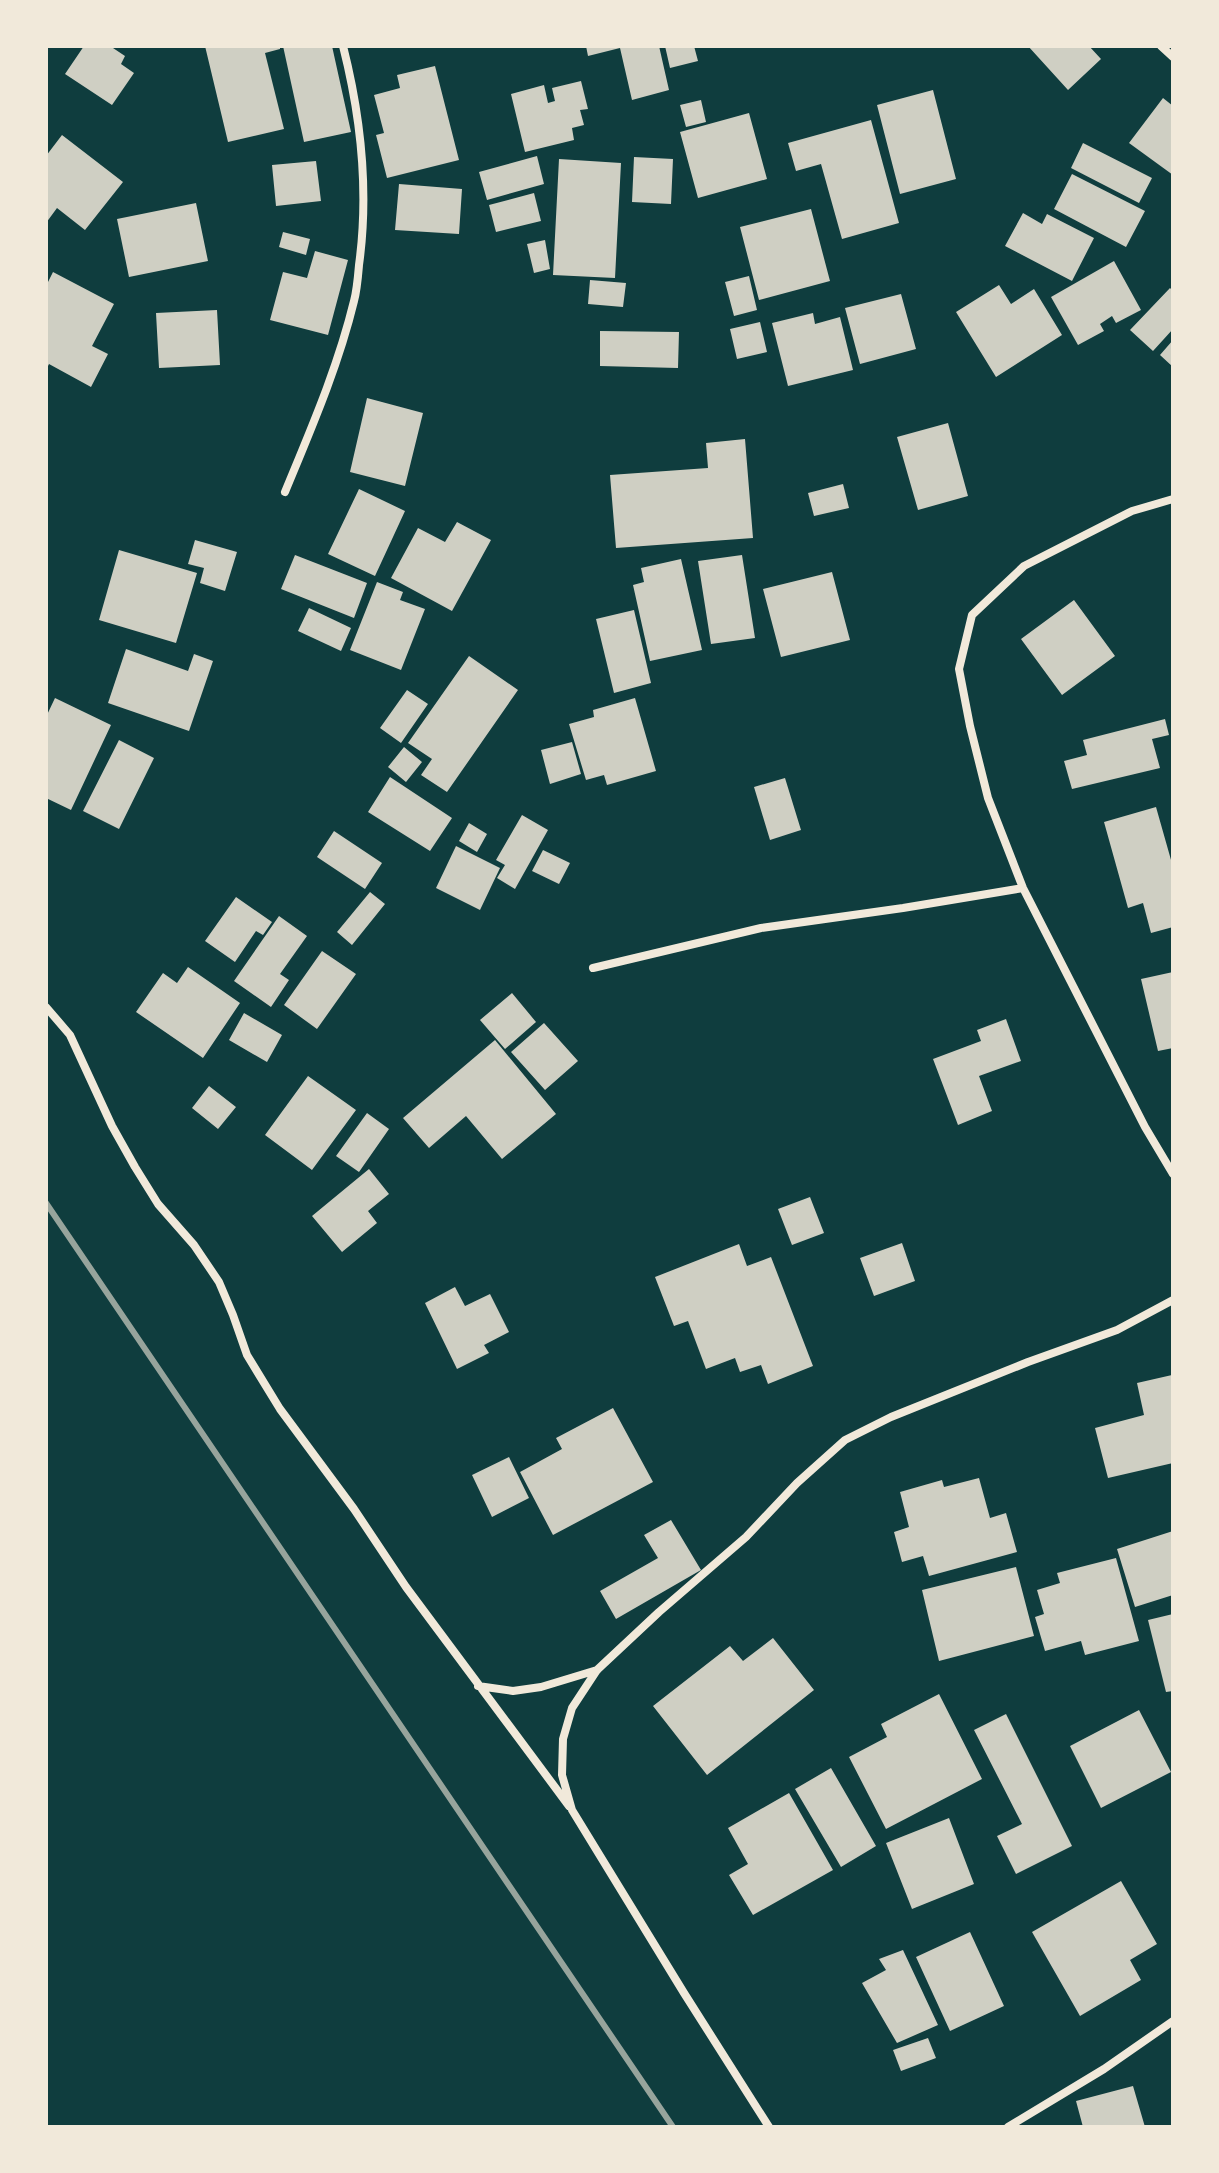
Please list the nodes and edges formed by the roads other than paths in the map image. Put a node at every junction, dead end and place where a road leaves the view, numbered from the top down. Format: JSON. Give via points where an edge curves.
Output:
{"nodes":[{"id":1,"x":343,"y":46,"type":"edge"},
{"id":2,"x":1161,"y":46,"type":"edge"},
{"id":3,"x":1173,"y":57,"type":"edge"},
{"id":4,"x":285,"y":492,"type":"dead end"},
{"id":5,"x":1173,"y":499,"type":"edge"},
{"id":6,"x":1023,"y":888,"type":"junction"},
{"id":7,"x":593,"y":968,"type":"dead end"},
{"id":8,"x":46,"y":1007,"type":"edge"},
{"id":9,"x":1173,"y":1174,"type":"edge"},
{"id":10,"x":1173,"y":1300,"type":"edge"},
{"id":11,"x":597,"y":1670,"type":"junction"},
{"id":12,"x":478,"y":1686,"type":"junction"},
{"id":13,"x":572,"y":1810,"type":"junction"},
{"id":14,"x":1173,"y":2021,"type":"edge"},
{"id":15,"x":769,"y":2127,"type":"edge"},
{"id":16,"x":1008,"y":2127,"type":"edge"}],
"edges":[{"from":1,"to":4,"type":"street","via":[[362,150],[364,232],[346,329]]},
{"from":2,"to":3,"type":"street"},
{"from":5,"to":6,"type":"street","via":[[1132,511],[1024,566],[972,615],[959,669],[988,798]]},
{"from":6,"to":7,"type":"street","via":[[761,928]]},
{"from":6,"to":9,"type":"street"},
{"from":8,"to":12,"type":"street","via":[[70,1035],[112,1126],[158,1204],[219,1282],[247,1355],[280,1409]]},
{"from":10,"to":11,"type":"street","via":[[1117,1330],[891,1417],[845,1440]]},
{"from":11,"to":12,"type":"street","via":[[513,1691]]},
{"from":11,"to":13,"type":"street","via":[[572,1708],[563,1739],[562,1775]]},
{"from":12,"to":13,"type":"street"},
{"from":13,"to":15,"type":"street"},
{"from":14,"to":16,"type":"street"}]}
